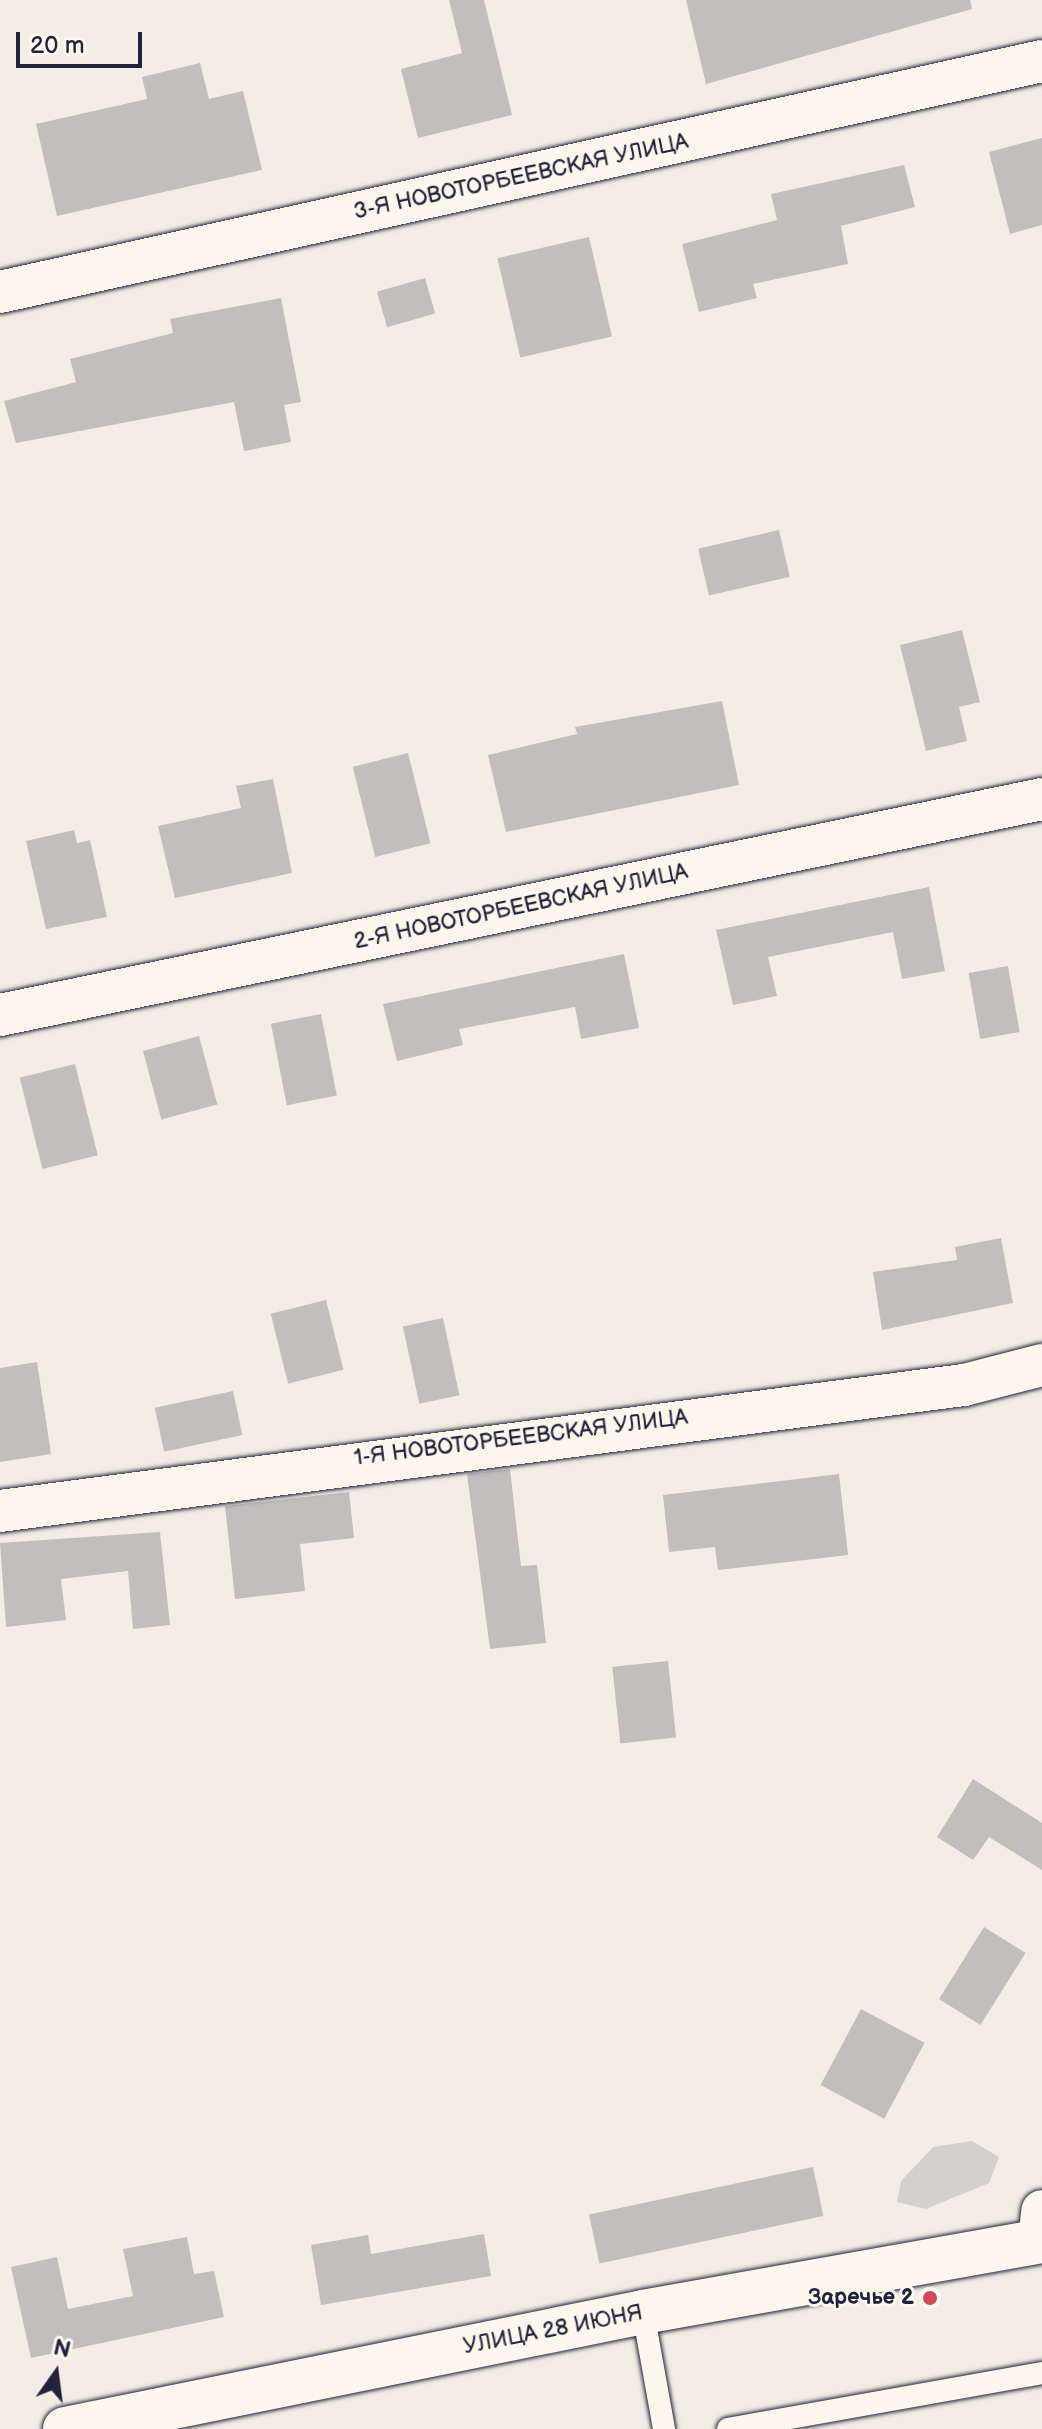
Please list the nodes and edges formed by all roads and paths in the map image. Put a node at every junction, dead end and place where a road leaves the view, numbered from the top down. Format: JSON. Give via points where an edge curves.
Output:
{"nodes":[{"id":1,"x":1042,"y":61,"type":"edge"},
{"id":2,"x":0,"y":292,"type":"edge"},
{"id":3,"x":1042,"y":799,"type":"edge"},
{"id":4,"x":0,"y":1015,"type":"edge"},
{"id":5,"x":1042,"y":1365,"type":"edge"},
{"id":6,"x":0,"y":1511,"type":"edge"},
{"id":7,"x":1041,"y":2231,"type":"edge"},
{"id":8,"x":643,"y":2312,"type":"junction"},
{"id":9,"x":1042,"y":2373,"type":"edge"},
{"id":10,"x":65,"y":2429,"type":"edge"},
{"id":11,"x":664,"y":2429,"type":"edge"},
{"id":12,"x":728,"y":2429,"type":"edge"}],
"edges":[{"from":1,"to":2,"type":"street","name":"3-Я НОВОТОРБЕЕВСКАЯ УЛИЦА"},
{"from":3,"to":4,"type":"street","name":"2-Я НОВОТОРБЕЕВСКАЯ УЛИЦА"},
{"from":5,"to":6,"type":"street","name":"1-Я НОВОТОРБЕЕВСКАЯ УЛИЦА","via":[[964,1385]]},
{"from":7,"to":8,"type":"street","name":"УЛИЦА 28 ИЮНЯ"},
{"from":8,"to":10,"type":"street","name":"УЛИЦА 28 ИЮНЯ"},
{"from":8,"to":11,"type":"lane"},
{"from":9,"to":12,"type":"lane"}]}
